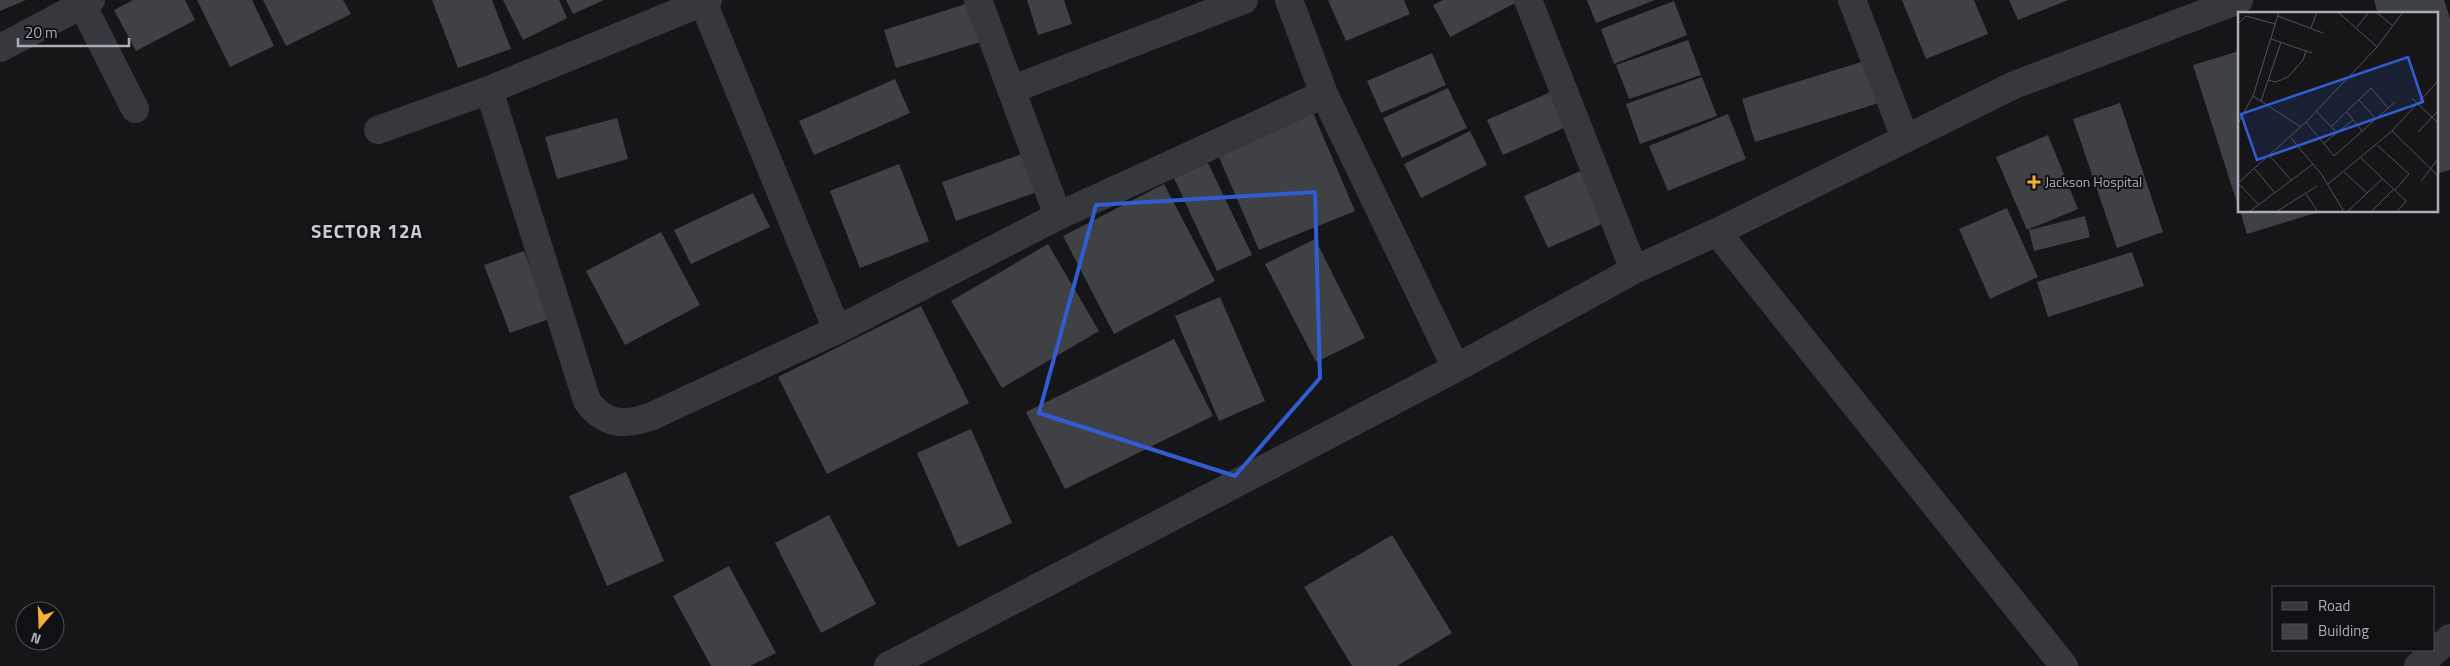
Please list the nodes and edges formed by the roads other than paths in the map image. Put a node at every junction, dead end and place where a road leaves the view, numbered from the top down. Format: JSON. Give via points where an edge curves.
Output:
{"nodes":[{"id":1,"x":978,"y":0,"type":"edge"},
{"id":2,"x":1244,"y":0,"type":"edge"},
{"id":3,"x":1289,"y":0,"type":"edge"},
{"id":4,"x":1528,"y":0,"type":"edge"},
{"id":5,"x":1852,"y":0,"type":"edge"},
{"id":6,"x":2239,"y":0,"type":"edge"},
{"id":7,"x":84,"y":1,"type":"edge"},
{"id":8,"x":705,"y":1,"type":"edge"},
{"id":9,"x":0,"y":48,"type":"edge"},
{"id":10,"x":490,"y":90,"type":"junction"},
{"id":11,"x":1011,"y":90,"type":"junction"},
{"id":12,"x":1324,"y":94,"type":"junction"},
{"id":13,"x":135,"y":108,"type":"dead end"},
{"id":14,"x":378,"y":130,"type":"dead end"},
{"id":15,"x":1905,"y":138,"type":"junction"},
{"id":16,"x":1058,"y":216,"type":"junction"},
{"id":17,"x":1717,"y":232,"type":"junction"},
{"id":18,"x":1634,"y":270,"type":"junction"},
{"id":19,"x":837,"y":330,"type":"junction"},
{"id":20,"x":1456,"y":368,"type":"junction"},
{"id":21,"x":2450,"y":638,"type":"edge"},
{"id":22,"x":888,"y":666,"type":"edge"},
{"id":23,"x":2064,"y":666,"type":"edge"},
{"id":24,"x":2418,"y":666,"type":"edge"}],
"edges":[{"from":1,"to":11,"type":"street"},
{"from":2,"to":11,"type":"street"},
{"from":3,"to":12,"type":"street"},
{"from":4,"to":18,"type":"street"},
{"from":5,"to":15,"type":"street"},
{"from":6,"to":15,"type":"street","via":[[2014,85]]},
{"from":7,"to":9,"type":"street"},
{"from":7,"to":13,"type":"street"},
{"from":8,"to":10,"type":"street"},
{"from":8,"to":19,"type":"street"},
{"from":10,"to":14,"type":"street"},
{"from":10,"to":19,"type":"street","via":[[587,401],[597,415],[612,421],[632,423],[650,418]]},
{"from":11,"to":16,"type":"street"},
{"from":12,"to":16,"type":"street"},
{"from":12,"to":20,"type":"street"},
{"from":15,"to":17,"type":"street"},
{"from":16,"to":19,"type":"street"},
{"from":17,"to":18,"type":"street"},
{"from":17,"to":23,"type":"street"},
{"from":18,"to":20,"type":"street"},
{"from":20,"to":22,"type":"street"},
{"from":21,"to":24,"type":"street"}]}
